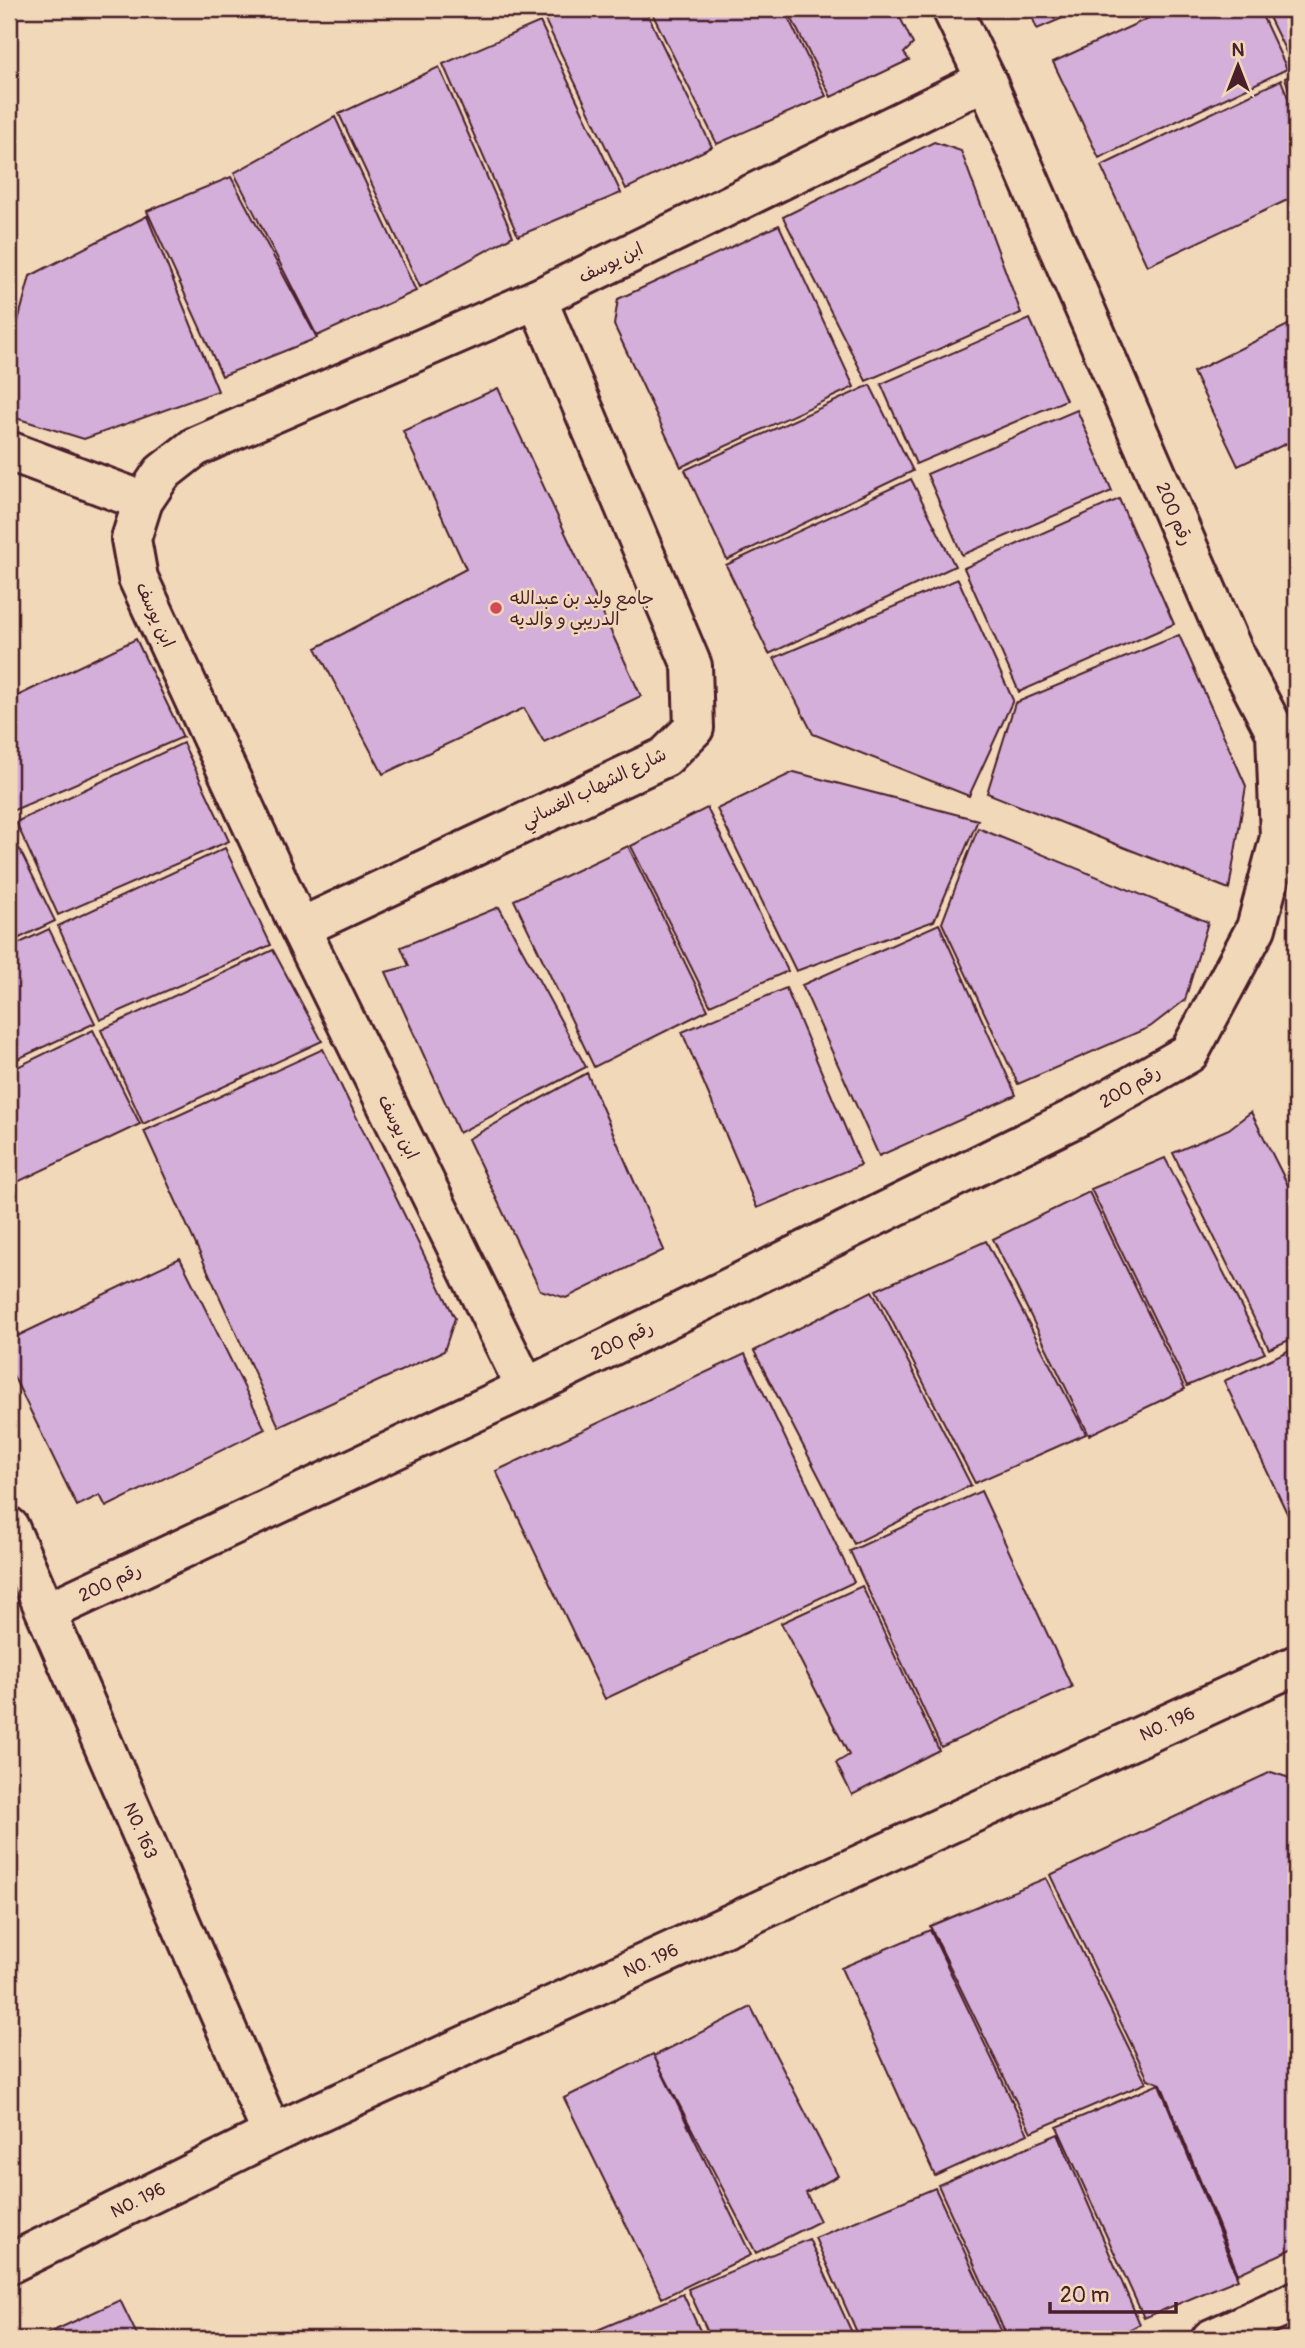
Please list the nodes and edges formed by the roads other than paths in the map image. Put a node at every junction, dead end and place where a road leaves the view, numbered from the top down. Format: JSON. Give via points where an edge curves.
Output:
{"nodes":[{"id":1,"x":952,"y":9,"type":"edge"},
{"id":2,"x":985,"y":80,"type":"junction"},
{"id":3,"x":537,"y":299,"type":"junction"},
{"id":4,"x":9,"y":451,"type":"edge"},
{"id":5,"x":143,"y":501,"type":"junction"},
{"id":6,"x":300,"y":928,"type":"junction"},
{"id":7,"x":526,"y":1388,"type":"junction"},
{"id":8,"x":9,"y":1527,"type":"edge"},
{"id":9,"x":47,"y":1612,"type":"junction"},
{"id":10,"x":1296,"y":1665,"type":"edge"},
{"id":11,"x":272,"y":2134,"type":"junction"},
{"id":12,"x":9,"y":2264,"type":"edge"},
{"id":13,"x":1296,"y":2301,"type":"edge"},
{"id":14,"x":1211,"y":2339,"type":"edge"}],
"edges":[{"from":1,"to":2,"type":"street","name":"رقم 200"},
{"from":2,"to":3,"type":"street","name":"ابن يوسف"},
{"from":2,"to":7,"type":"street","name":"رقم 200","via":[[1232,649],[1276,733],[1280,837],[1256,928],[1189,1053],[1081,1115]]},
{"from":3,"to":5,"type":"street","name":"ابن يوسف","via":[[195,447],[162,473]]},
{"from":3,"to":6,"type":"street","name":"شارع الشهاب الغساني","via":[[692,666],[694,728],[665,757]]},
{"from":4,"to":5,"type":"street"},
{"from":5,"to":6,"type":"street","name":"ابن يوسف","via":[[131,539],[138,578]]},
{"from":6,"to":7,"type":"street","name":"ابن يوسف"},
{"from":7,"to":9,"type":"street","name":"رقم 200"},
{"from":8,"to":9,"type":"street","name":"NO. 163"},
{"from":9,"to":11,"type":"street","name":"NO. 163"},
{"from":10,"to":11,"type":"street","name":"NO. 196"},
{"from":11,"to":12,"type":"street","name":"NO. 196"},
{"from":13,"to":14,"type":"street"}]}
